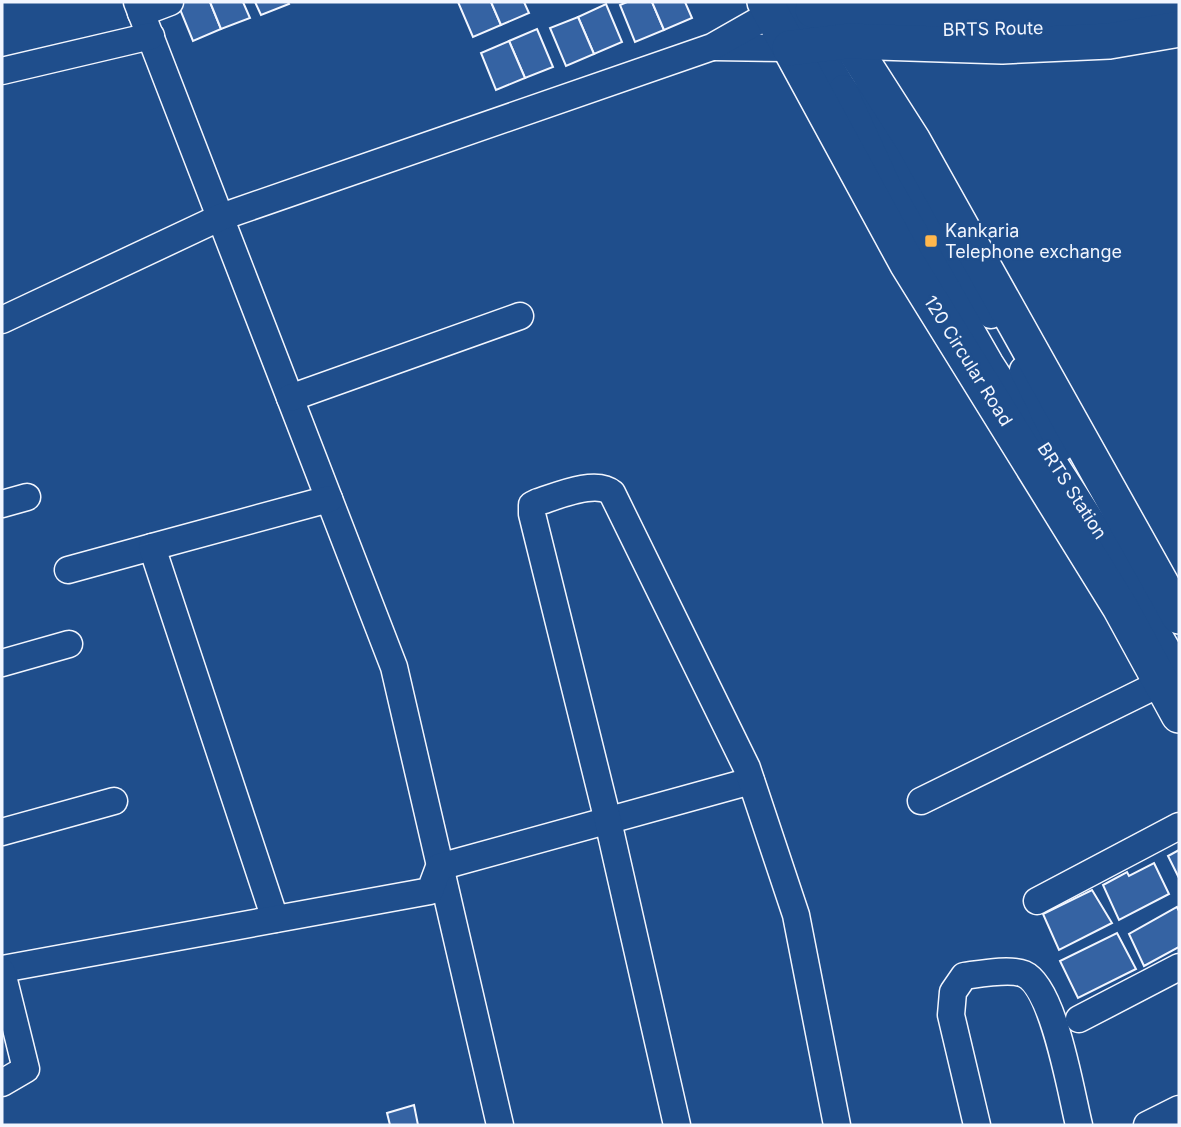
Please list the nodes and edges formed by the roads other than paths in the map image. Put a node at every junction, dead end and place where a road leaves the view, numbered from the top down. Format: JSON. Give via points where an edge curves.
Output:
{"nodes":[{"id":1,"x":170,"y":2,"type":"edge"},
{"id":2,"x":1178,"y":2,"type":"edge"},
{"id":3,"x":1179,"y":12,"type":"edge"},
{"id":4,"x":143,"y":17,"type":"edge"},
{"id":5,"x":805,"y":21,"type":"edge"},
{"id":6,"x":1179,"y":29,"type":"edge"},
{"id":7,"x":712,"y":47,"type":"junction"},
{"id":8,"x":2,"y":71,"type":"edge"},
{"id":9,"x":221,"y":217,"type":"junction"},
{"id":10,"x":520,"y":316,"type":"dead end"},
{"id":11,"x":2,"y":320,"type":"edge"},
{"id":12,"x":290,"y":398,"type":"junction"},
{"id":13,"x":329,"y":499,"type":"junction"},
{"id":14,"x":152,"y":547,"type":"junction"},
{"id":15,"x":68,"y":570,"type":"dead end"},
{"id":16,"x":1179,"y":616,"type":"edge"},
{"id":17,"x":69,"y":644,"type":"dead end"},
{"id":18,"x":2,"y":663,"type":"edge"},
{"id":19,"x":1170,"y":676,"type":"edge"},
{"id":20,"x":1179,"y":715,"type":"edge"},
{"id":21,"x":751,"y":781,"type":"junction"},
{"id":22,"x":114,"y":801,"type":"dead end"},
{"id":23,"x":921,"y":801,"type":"dead end"},
{"id":24,"x":608,"y":821,"type":"junction"},
{"id":25,"x":1179,"y":825,"type":"edge"},
{"id":26,"x":2,"y":832,"type":"edge"},
{"id":27,"x":439,"y":867,"type":"junction"},
{"id":28,"x":1037,"y":901,"type":"dead end"},
{"id":29,"x":275,"y":919,"type":"junction"},
{"id":30,"x":1179,"y":967,"type":"edge"},
{"id":31,"x":2,"y":970,"type":"edge"},
{"id":32,"x":1079,"y":1020,"type":"dead end"},
{"id":33,"x":2,"y":1083,"type":"edge"},
{"id":34,"x":1179,"y":1109,"type":"edge"},
{"id":35,"x":500,"y":1125,"type":"edge"},
{"id":36,"x":677,"y":1125,"type":"edge"},
{"id":37,"x":836,"y":1125,"type":"edge"},
{"id":38,"x":977,"y":1125,"type":"edge"},
{"id":39,"x":1079,"y":1125,"type":"edge"},
{"id":40,"x":1147,"y":1125,"type":"edge"}],
"edges":[{"from":1,"to":4,"type":"street"},
{"from":2,"to":5,"type":"main road","via":[[1106,14]]},
{"from":3,"to":5,"type":"street","name":"BRTS Route","via":[[1110,25],[967,30]]},
{"from":4,"to":8,"type":"street"},
{"from":4,"to":9,"type":"street"},
{"from":5,"to":6,"type":"main road","via":[[1002,46],[1110,41]]},
{"from":5,"to":7,"type":"street"},
{"from":5,"to":7,"type":"street","name":"BRTS Route"},
{"from":5,"to":16,"type":"main road","via":[[913,141]]},
{"from":5,"to":19,"type":"street","name":"BRTS Station","via":[[844,88],[887,184],[969,328],[1107,545]]},
{"from":5,"to":19,"type":"main road","name":"120 Circular Road","via":[[907,262],[1121,607]]},
{"from":7,"to":9,"type":"street"},
{"from":9,"to":11,"type":"street"},
{"from":9,"to":12,"type":"street"},
{"from":10,"to":12,"type":"street"},
{"from":12,"to":13,"type":"street"},
{"from":13,"to":14,"type":"street"},
{"from":13,"to":27,"type":"street","via":[[394,667]]},
{"from":14,"to":15,"type":"street"},
{"from":14,"to":29,"type":"street"},
{"from":17,"to":18,"type":"street"},
{"from":19,"to":20,"type":"main road","name":"120 Circular Road"},
{"from":19,"to":23,"type":"street"},
{"from":21,"to":24,"type":"street"},
{"from":21,"to":24,"type":"street","via":[[612,493],[594,486],[549,498],[532,505],[532,514]]},
{"from":21,"to":37,"type":"street","via":[[796,915]]},
{"from":22,"to":26,"type":"street"},
{"from":24,"to":27,"type":"street"},
{"from":24,"to":36,"type":"street"},
{"from":25,"to":28,"type":"street"},
{"from":27,"to":29,"type":"street","via":[[430,891]]},
{"from":27,"to":35,"type":"street"},
{"from":29,"to":31,"type":"street"},
{"from":30,"to":32,"type":"street"},
{"from":31,"to":33,"type":"street","via":[[26,1069]]},
{"from":34,"to":40,"type":"street"},
{"from":38,"to":39,"type":"street","via":[[951,1003],[964,976],[989,972],[1023,973],[1038,985],[1050,1008]]}]}
